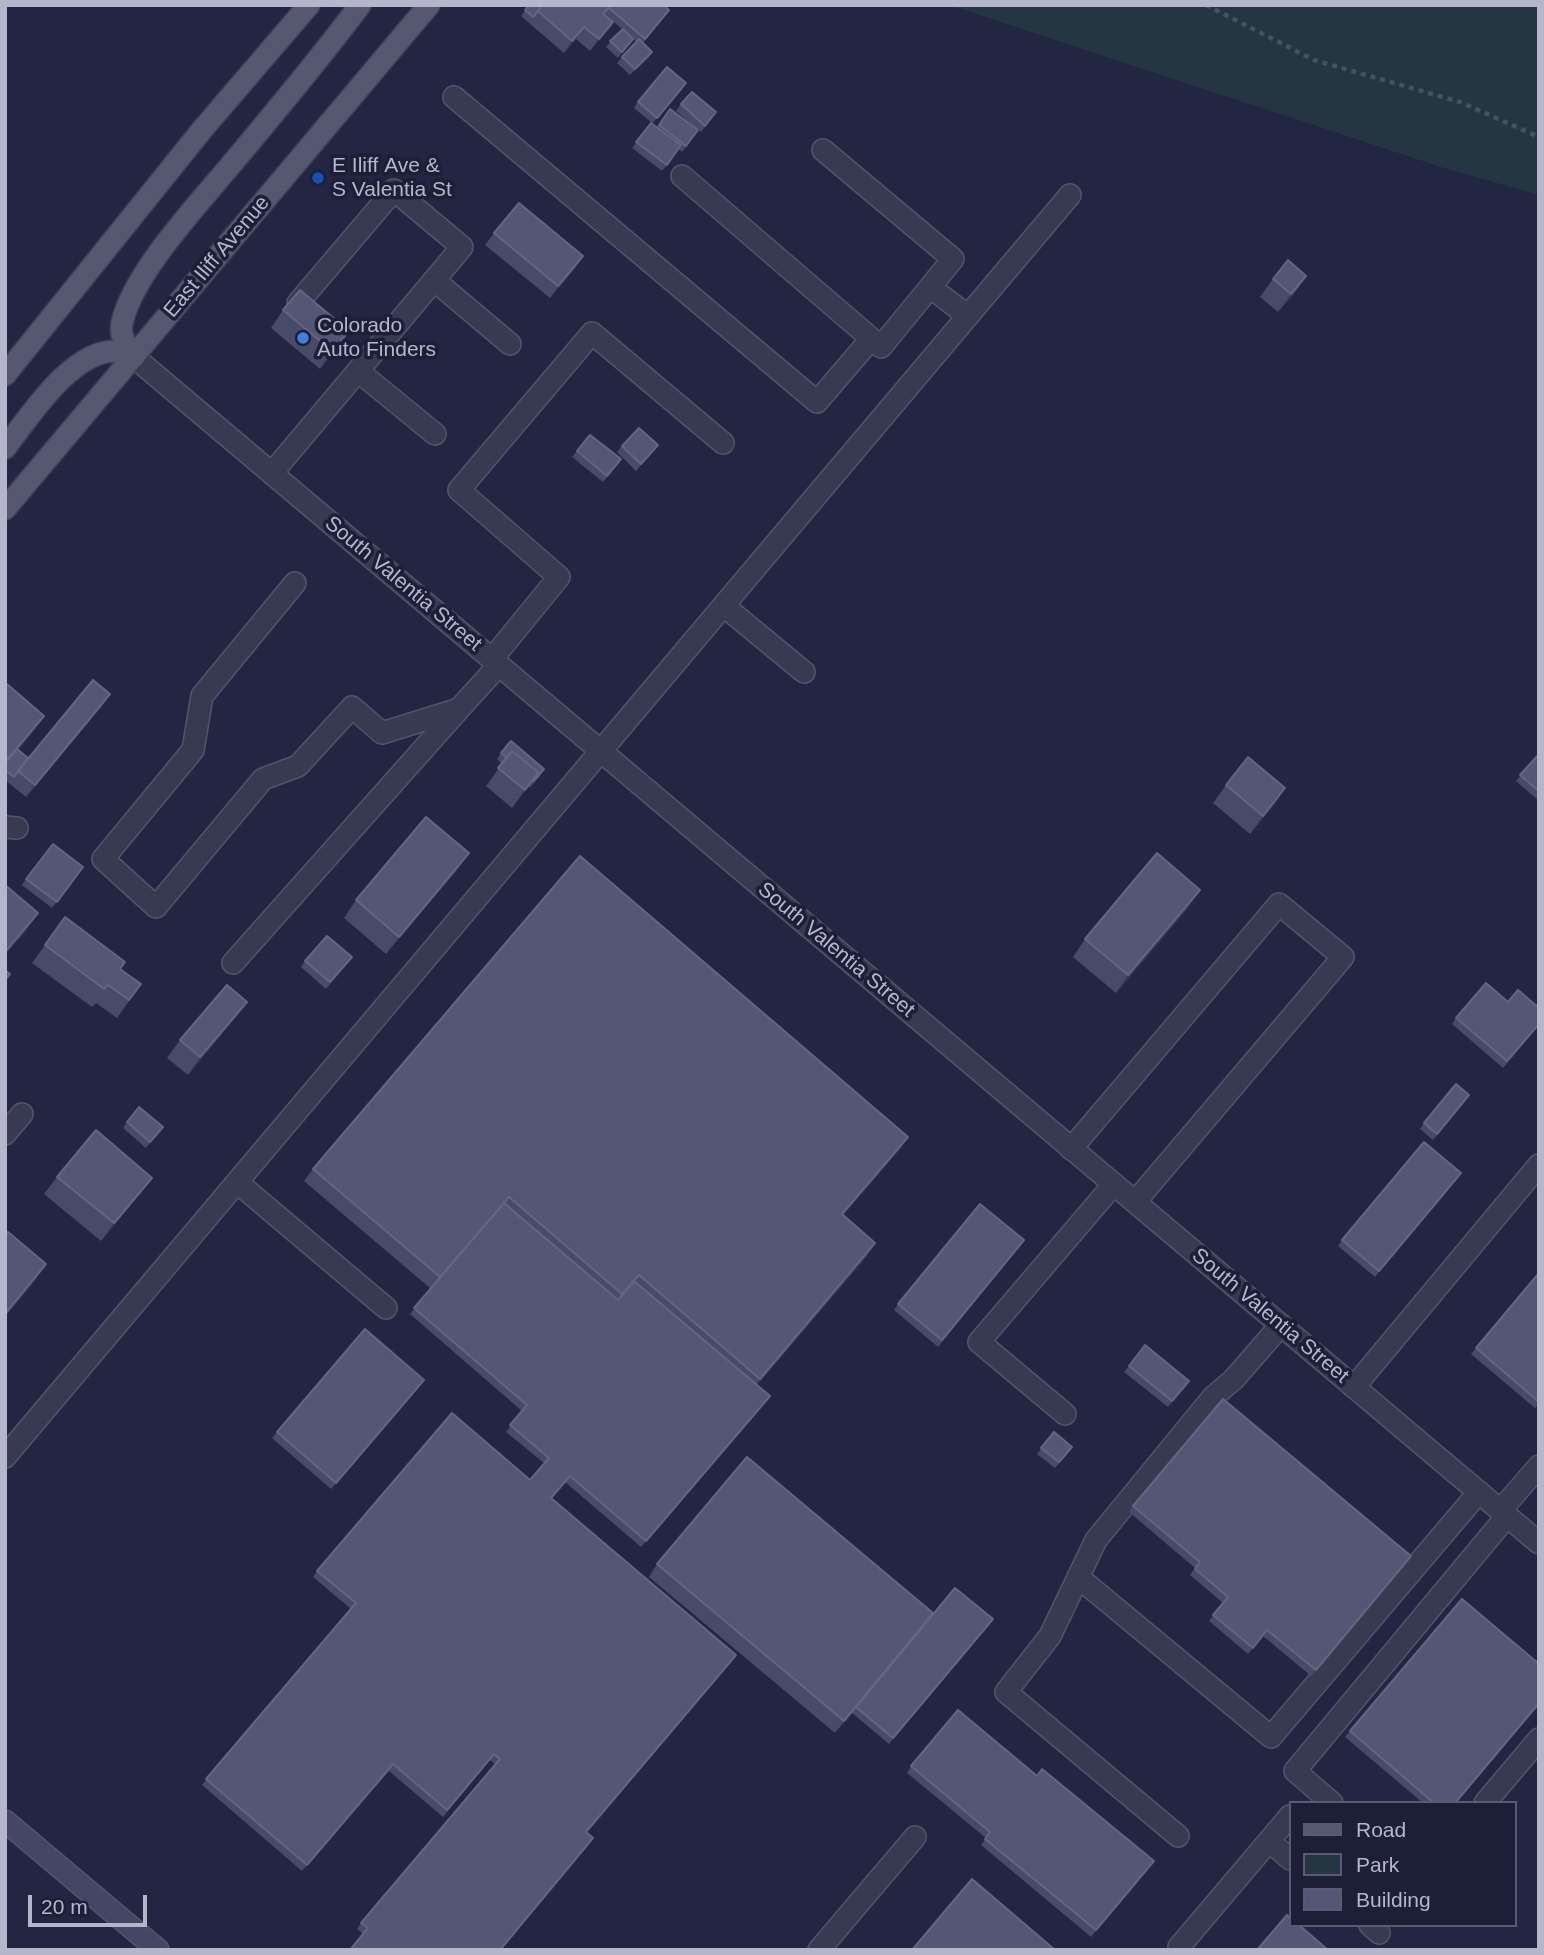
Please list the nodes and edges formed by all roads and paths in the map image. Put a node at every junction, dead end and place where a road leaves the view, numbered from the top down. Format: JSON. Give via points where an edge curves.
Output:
{"nodes":[{"id":1,"x":309,"y":5,"type":"edge"},
{"id":2,"x":360,"y":5,"type":"edge"},
{"id":3,"x":429,"y":5,"type":"edge"},
{"id":4,"x":1206,"y":5,"type":"edge"},
{"id":5,"x":454,"y":97,"type":"dead end"},
{"id":6,"x":1539,"y":137,"type":"edge"},
{"id":7,"x":823,"y":150,"type":"dead end"},
{"id":8,"x":682,"y":176,"type":"dead end"},
{"id":9,"x":1070,"y":195,"type":"dead end"},
{"id":10,"x":433,"y":280,"type":"junction"},
{"id":11,"x":930,"y":287,"type":"junction"},
{"id":12,"x":298,"y":303,"type":"edge"},
{"id":13,"x":968,"y":316,"type":"junction"},
{"id":14,"x":870,"y":339,"type":"junction"},
{"id":15,"x":510,"y":344,"type":"dead end"},
{"id":16,"x":134,"y":357,"type":"junction"},
{"id":17,"x":358,"y":370,"type":"junction"},
{"id":18,"x":5,"y":375,"type":"edge"},
{"id":19,"x":435,"y":434,"type":"dead end"},
{"id":20,"x":723,"y":443,"type":"dead end"},
{"id":21,"x":5,"y":448,"type":"edge"},
{"id":22,"x":272,"y":474,"type":"junction"},
{"id":23,"x":5,"y":509,"type":"edge"},
{"id":24,"x":295,"y":583,"type":"dead end"},
{"id":25,"x":724,"y":606,"type":"junction"},
{"id":26,"x":495,"y":662,"type":"junction"},
{"id":27,"x":803,"y":672,"type":"dead end"},
{"id":28,"x":459,"y":709,"type":"junction"},
{"id":29,"x":601,"y":752,"type":"junction"},
{"id":30,"x":233,"y":963,"type":"dead end"},
{"id":31,"x":22,"y":1114,"type":"dead end"},
{"id":32,"x":5,"y":1134,"type":"edge"},
{"id":33,"x":1072,"y":1149,"type":"junction"},
{"id":34,"x":1539,"y":1165,"type":"edge"},
{"id":35,"x":238,"y":1183,"type":"junction"},
{"id":36,"x":1114,"y":1184,"type":"junction"},
{"id":37,"x":1135,"y":1202,"type":"junction"},
{"id":38,"x":386,"y":1308,"type":"dead end"},
{"id":39,"x":1281,"y":1325,"type":"junction"},
{"id":40,"x":1354,"y":1387,"type":"junction"},
{"id":41,"x":1065,"y":1414,"type":"dead end"},
{"id":42,"x":5,"y":1457,"type":"edge"},
{"id":43,"x":1539,"y":1466,"type":"edge"},
{"id":44,"x":1479,"y":1492,"type":"junction"},
{"id":45,"x":1504,"y":1513,"type":"junction"},
{"id":46,"x":1539,"y":1543,"type":"edge"},
{"id":47,"x":1078,"y":1577,"type":"junction"},
{"id":48,"x":1539,"y":1739,"type":"edge"},
{"id":49,"x":1308,"y":1795,"type":"edge"},
{"id":50,"x":1326,"y":1801,"type":"edge"},
{"id":51,"x":1487,"y":1801,"type":"edge"},
{"id":52,"x":1288,"y":1818,"type":"edge"},
{"id":53,"x":5,"y":1821,"type":"edge"},
{"id":54,"x":1178,"y":1836,"type":"dead end"},
{"id":55,"x":915,"y":1837,"type":"dead end"},
{"id":56,"x":1269,"y":1841,"type":"junction"},
{"id":57,"x":1288,"y":1857,"type":"edge"},
{"id":58,"x":1179,"y":1947,"type":"dead end"},
{"id":59,"x":158,"y":1950,"type":"edge"},
{"id":60,"x":819,"y":1950,"type":"edge"}],
"edges":[{"from":1,"to":18,"type":"main road"},
{"from":2,"to":16,"type":"main road","via":[[144,276],[121,326]]},
{"from":3,"to":16,"type":"main road","name":"East Iliff Avenue"},
{"from":4,"to":6,"type":"path","via":[[1314,60],[1460,102]]},
{"from":5,"to":14,"type":"street","via":[[817,402]]},
{"from":7,"to":11,"type":"street","via":[[953,259]]},
{"from":8,"to":14,"type":"street"},
{"from":9,"to":13,"type":"street"},
{"from":10,"to":12,"type":"street","via":[[462,247],[394,190]]},
{"from":10,"to":15,"type":"street"},
{"from":10,"to":17,"type":"street"},
{"from":11,"to":13,"type":"street"},
{"from":11,"to":14,"type":"street","via":[[881,347]]},
{"from":13,"to":25,"type":"street"},
{"from":16,"to":21,"type":"main road","via":[[119,351],[93,356],[67,373]]},
{"from":16,"to":22,"type":"street","name":"South Valentia Street"},
{"from":16,"to":23,"type":"main road","name":"East Iliff Avenue"},
{"from":17,"to":19,"type":"street"},
{"from":17,"to":22,"type":"street"},
{"from":20,"to":26,"type":"street","via":[[592,333],[459,490],[559,577]]},
{"from":22,"to":26,"type":"street","name":"South Valentia Street"},
{"from":24,"to":28,"type":"street","via":[[202,696],[193,750],[103,859],[156,907],[263,779],[298,766],[352,707],[382,733]]},
{"from":25,"to":27,"type":"street"},
{"from":25,"to":29,"type":"street"},
{"from":26,"to":28,"type":"street"},
{"from":26,"to":29,"type":"street","name":"South Valentia Street"},
{"from":28,"to":30,"type":"street"},
{"from":29,"to":33,"type":"street","name":"South Valentia Street"},
{"from":29,"to":35,"type":"street"},
{"from":31,"to":32,"type":"street"},
{"from":33,"to":36,"type":"street","name":"South Valentia Street"},
{"from":33,"to":37,"type":"street","via":[[1279,904],[1343,957]]},
{"from":34,"to":40,"type":"street"},
{"from":35,"to":38,"type":"street"},
{"from":35,"to":42,"type":"street"},
{"from":36,"to":37,"type":"street","name":"South Valentia Street"},
{"from":36,"to":41,"type":"street","via":[[979,1342]]},
{"from":37,"to":39,"type":"street","name":"South Valentia Street"},
{"from":39,"to":40,"type":"street","name":"South Valentia Street"},
{"from":39,"to":47,"type":"street","via":[[1213,1397],[1096,1540]]},
{"from":40,"to":44,"type":"street","name":"South Valentia Street"},
{"from":43,"to":45,"type":"street"},
{"from":44,"to":45,"type":"street","name":"South Valentia Street"},
{"from":44,"to":47,"type":"street","via":[[1271,1737]]},
{"from":45,"to":46,"type":"street","name":"South Valentia Street"},
{"from":45,"to":49,"type":"street","via":[[1295,1771]]},
{"from":47,"to":54,"type":"street","via":[[1051,1636],[1006,1692]]},
{"from":48,"to":51,"type":"street"},
{"from":49,"to":50,"type":"street"},
{"from":52,"to":56,"type":"street"},
{"from":53,"to":59,"type":"street"},
{"from":55,"to":60,"type":"street"},
{"from":56,"to":57,"type":"street"},
{"from":56,"to":58,"type":"street"}]}
